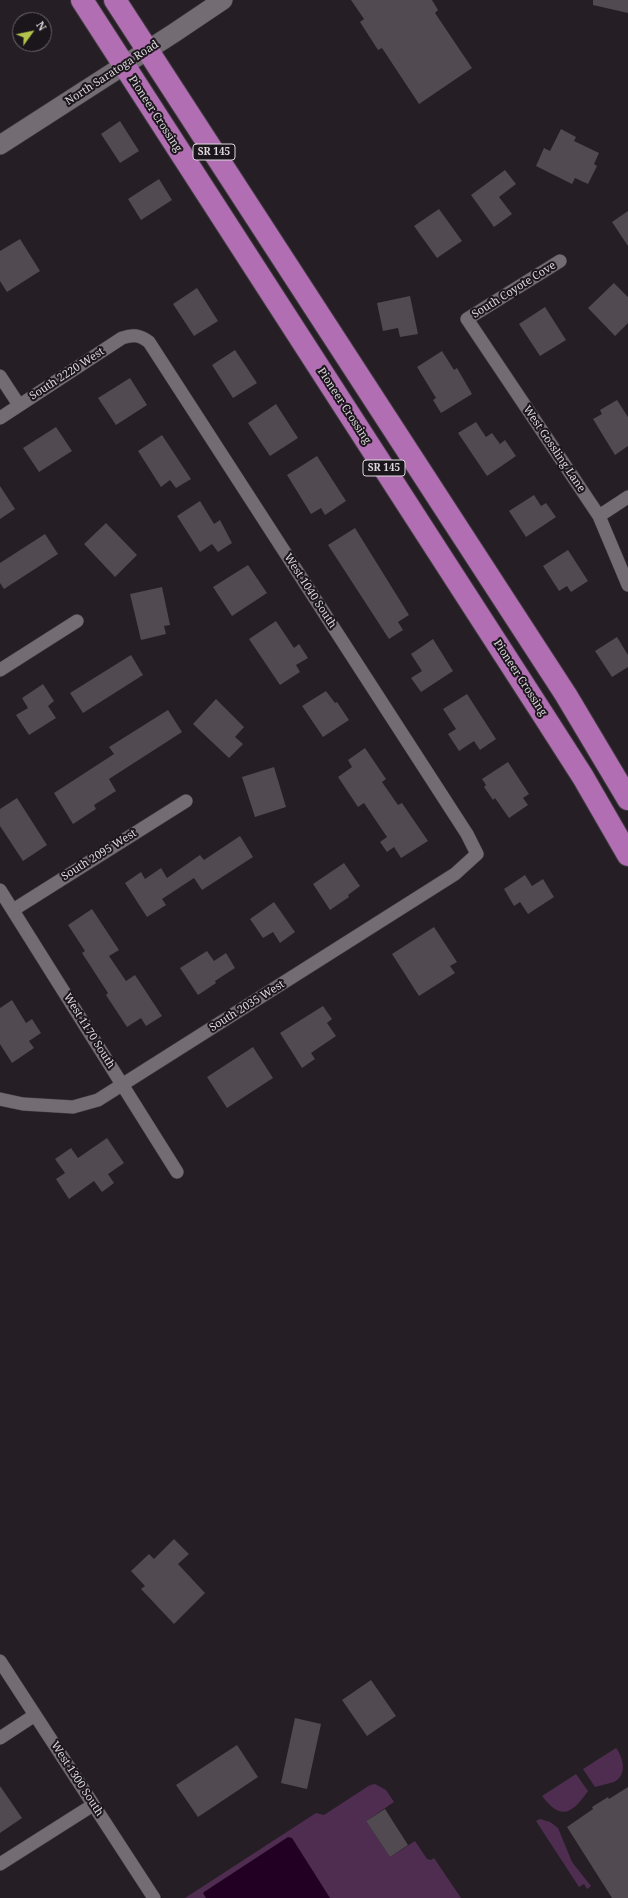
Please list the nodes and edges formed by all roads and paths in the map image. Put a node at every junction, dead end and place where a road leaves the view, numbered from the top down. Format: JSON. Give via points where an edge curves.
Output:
{"nodes":[{"id":1,"x":82,"y":0,"type":"edge"},
{"id":2,"x":115,"y":0,"type":"edge"},
{"id":3,"x":223,"y":0,"type":"edge"},
{"id":4,"x":148,"y":50,"type":"junction"},
{"id":5,"x":124,"y":66,"type":"junction"},
{"id":6,"x":0,"y":145,"type":"edge"},
{"id":7,"x":560,"y":261,"type":"dead end"},
{"id":8,"x":467,"y":319,"type":"joint"},
{"id":9,"x":135,"y":335,"type":"joint"},
{"id":10,"x":0,"y":376,"type":"edge"},
{"id":11,"x":20,"y":405,"type":"junction"},
{"id":12,"x":0,"y":418,"type":"edge"},
{"id":13,"x":628,"y":497,"type":"edge"},
{"id":14,"x":599,"y":516,"type":"junction"},
{"id":15,"x":628,"y":585,"type":"edge"},
{"id":16,"x":77,"y":621,"type":"dead end"},
{"id":17,"x":0,"y":670,"type":"edge"},
{"id":18,"x":628,"y":800,"type":"edge"},
{"id":19,"x":186,"y":801,"type":"dead end"},
{"id":20,"x":478,"y":854,"type":"joint"},
{"id":21,"x":628,"y":855,"type":"edge"},
{"id":22,"x":0,"y":890,"type":"edge"},
{"id":23,"x":13,"y":910,"type":"junction"},
{"id":24,"x":123,"y":1085,"type":"junction"},
{"id":25,"x":0,"y":1099,"type":"edge"},
{"id":26,"x":177,"y":1172,"type":"dead end"},
{"id":27,"x":0,"y":1661,"type":"edge"},
{"id":28,"x":35,"y":1715,"type":"junction"},
{"id":29,"x":0,"y":1738,"type":"edge"},
{"id":30,"x":93,"y":1805,"type":"junction"},
{"id":31,"x":0,"y":1864,"type":"edge"},
{"id":32,"x":154,"y":1898,"type":"edge"}],
"edges":[{"from":1,"to":5,"type":"highway","name":"Pioneer Crossing","number":"SR 145"},
{"from":2,"to":4,"type":"highway","number":"SR 145"},
{"from":3,"to":4,"type":"main road","name":"North Saratoga Road"},
{"from":4,"to":5,"type":"main road","name":"North Saratoga Road"},
{"from":4,"to":18,"type":"highway","number":"SR 145","via":[[566,695]]},
{"from":5,"to":6,"type":"main road","name":"North Saratoga Road"},
{"from":5,"to":21,"type":"highway","name":"Pioneer Crossing","number":"SR 145","via":[[583,777]]},
{"from":7,"to":8,"type":"street","name":"South Coyote Cove"},
{"from":8,"to":14,"type":"street","name":"West Gossling Lane"},
{"from":9,"to":11,"type":"street","name":"South 2220 West","via":[[122,338]]},
{"from":9,"to":20,"type":"street","name":"West 1040 South","via":[[149,342]]},
{"from":10,"to":11,"type":"street"},
{"from":11,"to":12,"type":"street","name":"South 2220 West"},
{"from":13,"to":14,"type":"street"},
{"from":14,"to":15,"type":"street","name":"West Gossling Lane"},
{"from":16,"to":17,"type":"street"},
{"from":19,"to":23,"type":"street","name":"South 2095 West"},
{"from":20,"to":24,"type":"street","name":"South 2035 West","via":[[455,874]]},
{"from":22,"to":23,"type":"street","name":"West 1170 South"},
{"from":23,"to":24,"type":"street","name":"West 1170 South"},
{"from":24,"to":25,"type":"street","name":"South 2035 West","via":[[98,1100],[74,1106],[23,1104]]},
{"from":24,"to":26,"type":"street","name":"West 1170 South"},
{"from":27,"to":28,"type":"street","name":"West 1300 South"},
{"from":28,"to":29,"type":"street"},
{"from":28,"to":30,"type":"street","name":"West 1300 South"},
{"from":30,"to":31,"type":"street"},
{"from":30,"to":32,"type":"street","name":"West 1300 South"}]}
